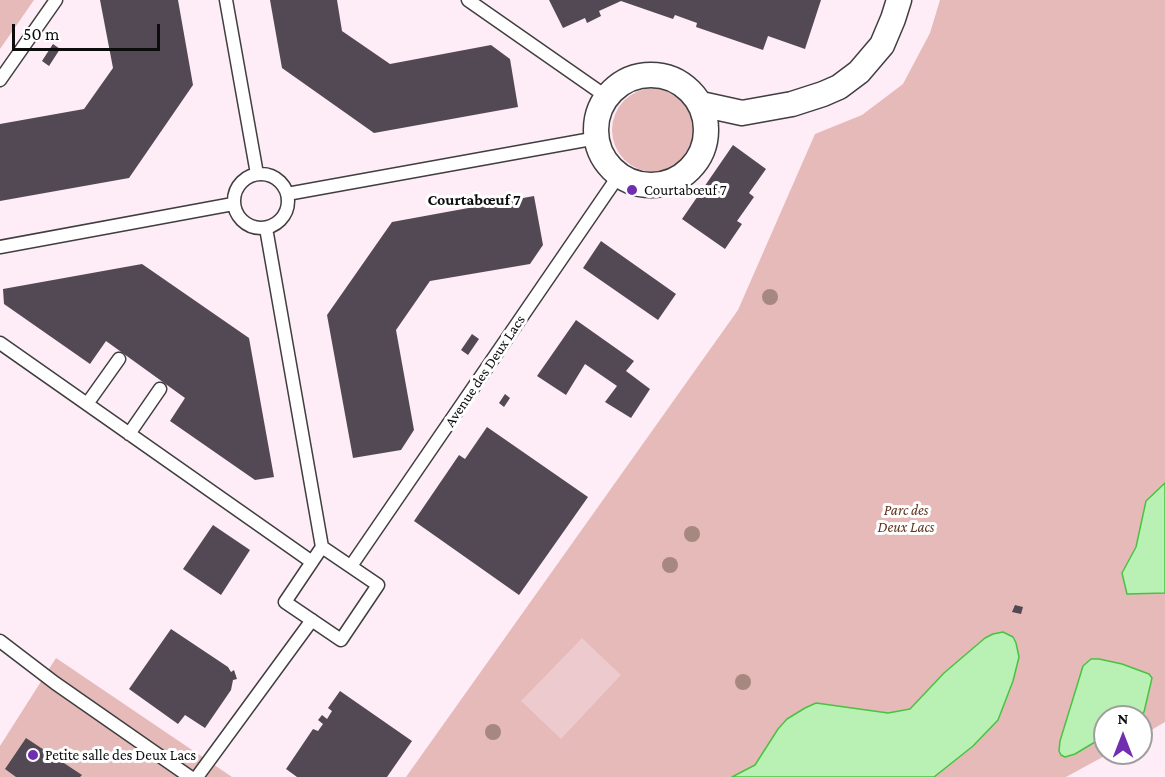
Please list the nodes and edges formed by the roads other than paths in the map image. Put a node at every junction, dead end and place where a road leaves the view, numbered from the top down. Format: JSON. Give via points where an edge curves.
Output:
{"nodes":[{"id":1,"x":56,"y":0,"type":"edge"},
{"id":2,"x":226,"y":0,"type":"edge"},
{"id":3,"x":468,"y":0,"type":"edge"},
{"id":4,"x":899,"y":0,"type":"edge"},
{"id":5,"x":0,"y":80,"type":"edge"},
{"id":6,"x":607,"y":97,"type":"junction"},
{"id":7,"x":700,"y":104,"type":"junction"},
{"id":8,"x":742,"y":112,"type":"junction"},
{"id":9,"x":707,"y":135,"type":"junction"},
{"id":10,"x":597,"y":138,"type":"junction"},
{"id":11,"x":257,"y":174,"type":"junction"},
{"id":12,"x":619,"y":175,"type":"junction"},
{"id":13,"x":287,"y":194,"type":"junction"},
{"id":14,"x":233,"y":204,"type":"junction"},
{"id":15,"x":266,"y":228,"type":"junction"},
{"id":16,"x":0,"y":247,"type":"edge"},
{"id":17,"x":0,"y":343,"type":"edge"},
{"id":18,"x":119,"y":358,"type":"dead end"},
{"id":19,"x":160,"y":388,"type":"dead end"},
{"id":20,"x":87,"y":404,"type":"junction"},
{"id":21,"x":129,"y":434,"type":"junction"},
{"id":22,"x":322,"y":547,"type":"junction"},
{"id":23,"x":312,"y":562,"type":"junction"},
{"id":24,"x":351,"y":566,"type":"junction"},
{"id":25,"x":312,"y":620,"type":"junction"},
{"id":26,"x":0,"y":641,"type":"edge"},
{"id":27,"x":190,"y":777,"type":"edge"},
{"id":28,"x":197,"y":777,"type":"edge"}],
"edges":[{"from":1,"to":5,"type":"lane"},
{"from":2,"to":11,"type":"lane"},
{"from":3,"to":6,"type":"lane"},
{"from":4,"to":8,"type":"street","via":[[882,45],[859,72],[839,87],[792,104]]},
{"from":6,"to":7,"type":"street","via":[[637,76],[656,75],[682,84]]},
{"from":6,"to":10,"type":"street","via":[[596,123]]},
{"from":7,"to":8,"type":"street"},
{"from":7,"to":9,"type":"street"},
{"from":8,"to":9,"type":"street"},
{"from":9,"to":12,"type":"street","via":[[694,165],[667,183],[650,185]]},
{"from":10,"to":12,"type":"street","via":[[608,165]]},
{"from":10,"to":13,"type":"lane"},
{"from":11,"to":13,"type":"lane","via":[[272,176]]},
{"from":11,"to":14,"type":"lane","via":[[236,188]]},
{"from":12,"to":24,"type":"lane","name":"Avenue des Deux Lacs"},
{"from":13,"to":15,"type":"lane","via":[[286,212]]},
{"from":14,"to":15,"type":"lane","via":[[241,220]]},
{"from":14,"to":16,"type":"lane"},
{"from":15,"to":22,"type":"lane"},
{"from":17,"to":20,"type":"lane"},
{"from":18,"to":20,"type":"lane"},
{"from":19,"to":21,"type":"lane"},
{"from":20,"to":21,"type":"lane"},
{"from":21,"to":23,"type":"lane"},
{"from":22,"to":23,"type":"lane"},
{"from":22,"to":24,"type":"lane"},
{"from":23,"to":25,"type":"lane","via":[[285,602]]},
{"from":24,"to":25,"type":"lane","via":[[378,585],[341,640]]},
{"from":25,"to":28,"type":"lane"},
{"from":26,"to":27,"type":"lane"}]}
